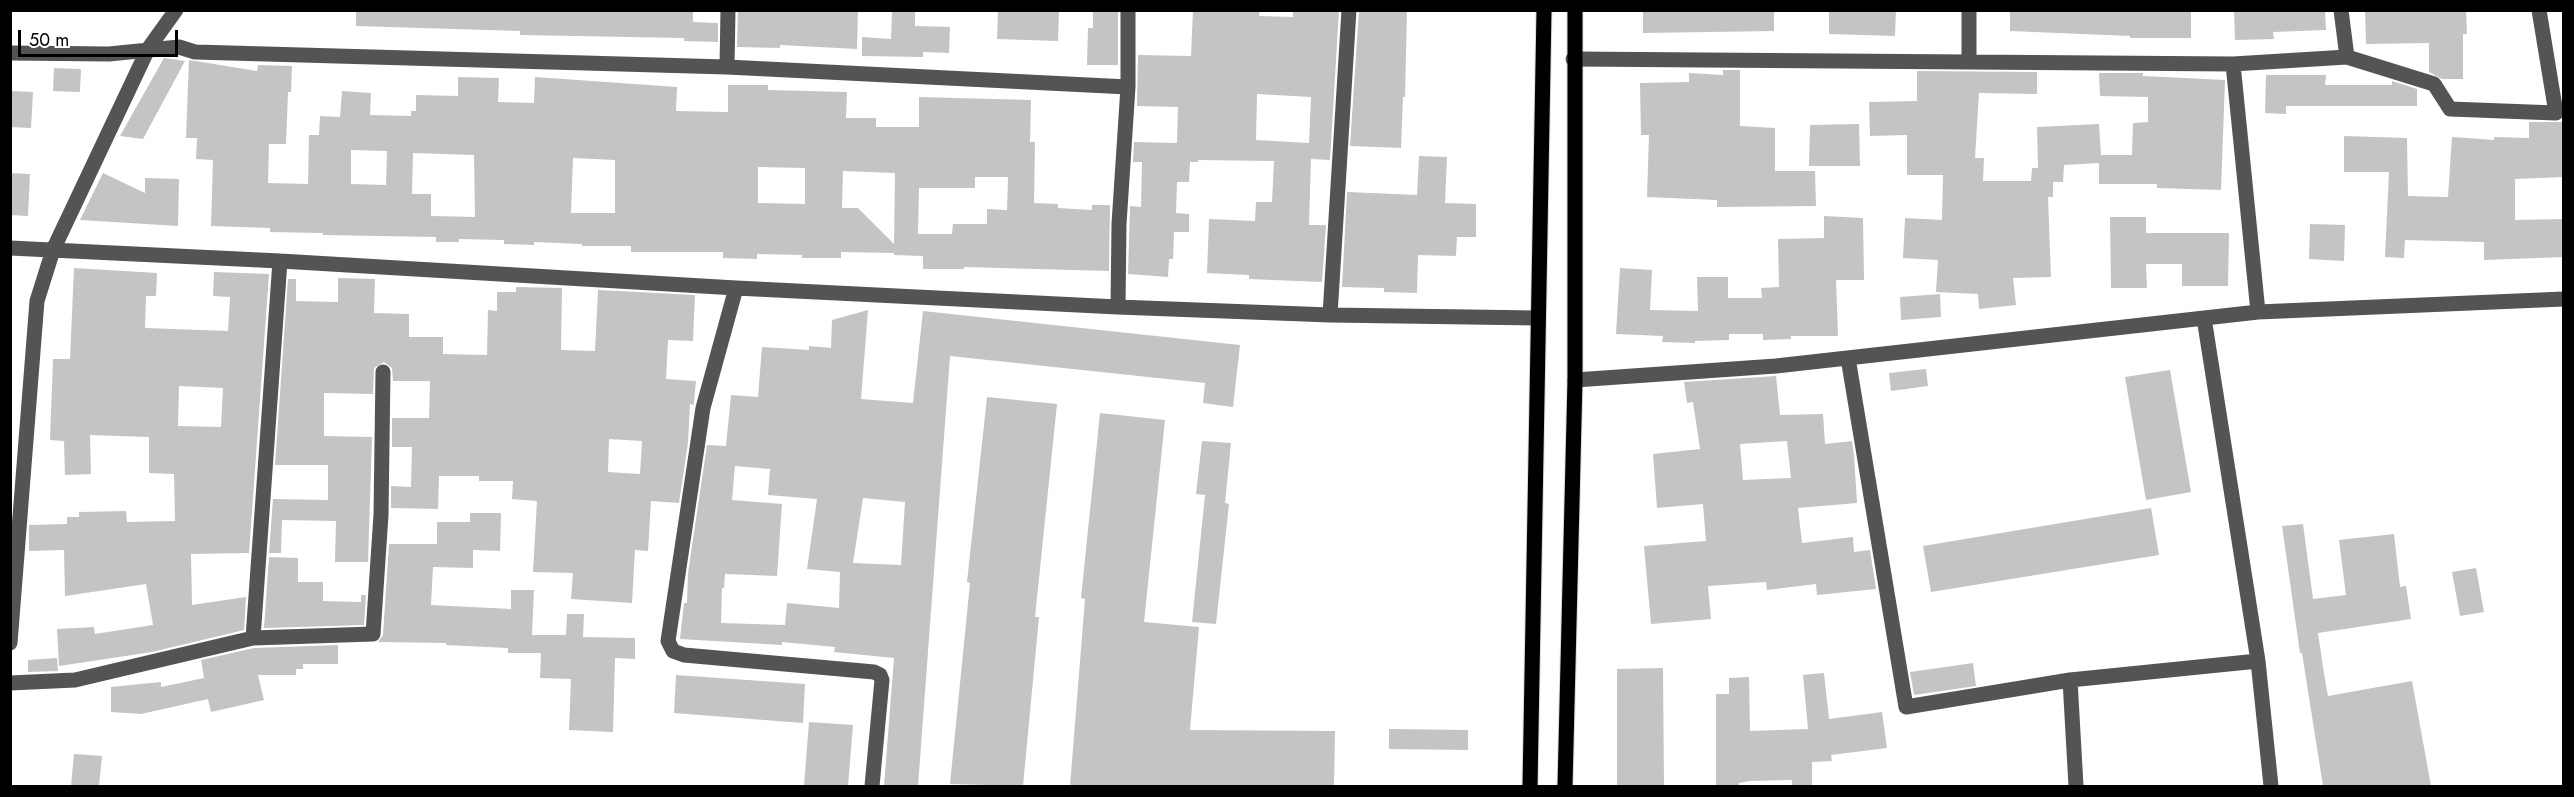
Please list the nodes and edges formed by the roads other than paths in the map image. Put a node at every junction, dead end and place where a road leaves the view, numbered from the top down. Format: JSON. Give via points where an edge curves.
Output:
{"nodes":[{"id":1,"x":176,"y":10,"type":"edge"},
{"id":2,"x":728,"y":10,"type":"edge"},
{"id":3,"x":1128,"y":10,"type":"edge"},
{"id":4,"x":1349,"y":10,"type":"edge"},
{"id":5,"x":1544,"y":10,"type":"edge"},
{"id":6,"x":1575,"y":10,"type":"edge"},
{"id":7,"x":1969,"y":10,"type":"edge"},
{"id":8,"x":2341,"y":10,"type":"edge"},
{"id":9,"x":2539,"y":10,"type":"edge"},
{"id":10,"x":148,"y":49,"type":"junction"},
{"id":11,"x":10,"y":53,"type":"edge"},
{"id":12,"x":2347,"y":57,"type":"junction"},
{"id":13,"x":1573,"y":59,"type":"junction"},
{"id":14,"x":1969,"y":60,"type":"junction"},
{"id":15,"x":2233,"y":64,"type":"junction"},
{"id":16,"x":727,"y":67,"type":"junction"},
{"id":17,"x":1128,"y":87,"type":"junction"},
{"id":18,"x":10,"y":248,"type":"edge"},
{"id":19,"x":53,"y":250,"type":"junction"},
{"id":20,"x":280,"y":261,"type":"junction"},
{"id":21,"x":736,"y":288,"type":"junction"},
{"id":22,"x":2564,"y":299,"type":"edge"},
{"id":23,"x":1118,"y":307,"type":"junction"},
{"id":24,"x":2258,"y":312,"type":"junction"},
{"id":25,"x":1330,"y":315,"type":"junction"},
{"id":26,"x":1538,"y":318,"type":"junction"},
{"id":27,"x":2204,"y":318,"type":"junction"},
{"id":28,"x":1848,"y":358,"type":"junction"},
{"id":29,"x":383,"y":372,"type":"dead end"},
{"id":30,"x":1575,"y":380,"type":"junction"},
{"id":31,"x":17,"y":450,"type":"edge"},
{"id":32,"x":11,"y":615,"type":"edge"},
{"id":33,"x":253,"y":638,"type":"junction"},
{"id":34,"x":10,"y":643,"type":"edge"},
{"id":35,"x":2258,"y":661,"type":"junction"},
{"id":36,"x":2070,"y":680,"type":"junction"},
{"id":37,"x":10,"y":683,"type":"edge"},
{"id":38,"x":872,"y":786,"type":"edge"},
{"id":39,"x":1530,"y":786,"type":"edge"},
{"id":40,"x":1565,"y":786,"type":"edge"},
{"id":41,"x":2076,"y":786,"type":"edge"},
{"id":42,"x":2271,"y":786,"type":"edge"}],
"edges":[{"from":1,"to":10,"type":"street"},
{"from":2,"to":16,"type":"street"},
{"from":3,"to":17,"type":"street"},
{"from":4,"to":25,"type":"street"},
{"from":5,"to":26,"type":"main road"},
{"from":6,"to":13,"type":"main road"},
{"from":7,"to":14,"type":"street"},
{"from":8,"to":12,"type":"street"},
{"from":9,"to":12,"type":"street","via":[[2556,113],[2450,109],[2434,84]]},
{"from":10,"to":11,"type":"street","via":[[109,54]]},
{"from":10,"to":16,"type":"street"},
{"from":10,"to":19,"type":"street"},
{"from":12,"to":15,"type":"street"},
{"from":13,"to":14,"type":"street"},
{"from":13,"to":30,"type":"main road"},
{"from":14,"to":15,"type":"street"},
{"from":15,"to":24,"type":"street"},
{"from":16,"to":17,"type":"street"},
{"from":17,"to":23,"type":"street"},
{"from":18,"to":19,"type":"street"},
{"from":19,"to":20,"type":"street"},
{"from":19,"to":31,"type":"street","via":[[37,301]]},
{"from":20,"to":21,"type":"street"},
{"from":20,"to":33,"type":"street"},
{"from":21,"to":23,"type":"street"},
{"from":21,"to":38,"type":"street","via":[[703,408],[668,641],[673,651],[684,655],[880,675]]},
{"from":22,"to":24,"type":"street"},
{"from":23,"to":25,"type":"street"},
{"from":24,"to":27,"type":"street"},
{"from":25,"to":26,"type":"street"},
{"from":26,"to":39,"type":"main road"},
{"from":27,"to":28,"type":"street"},
{"from":27,"to":35,"type":"street"},
{"from":28,"to":30,"type":"street"},
{"from":28,"to":36,"type":"street","via":[[1906,707]]},
{"from":29,"to":33,"type":"street","via":[[381,515],[373,634]]},
{"from":30,"to":40,"type":"main road"},
{"from":31,"to":32,"type":"street"},
{"from":32,"to":34,"type":"street"},
{"from":33,"to":37,"type":"street","via":[[75,680]]},
{"from":35,"to":36,"type":"street"},
{"from":35,"to":42,"type":"street"},
{"from":36,"to":41,"type":"street"}]}
